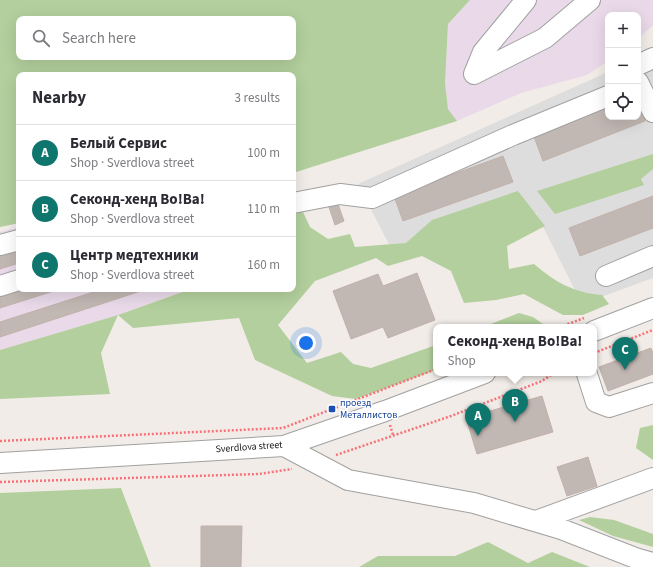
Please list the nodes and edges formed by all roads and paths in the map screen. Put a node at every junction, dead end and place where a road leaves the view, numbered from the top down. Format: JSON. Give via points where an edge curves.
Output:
{"nodes":[{"id":1,"x":526,"y":0,"type":"edge"},
{"id":2,"x":590,"y":0,"type":"edge"},
{"id":3,"x":653,"y":58,"type":"edge"},
{"id":4,"x":641,"y":75,"type":"edge"},
{"id":5,"x":640,"y":84,"type":"edge"},
{"id":6,"x":605,"y":97,"type":"edge"},
{"id":7,"x":653,"y":112,"type":"edge"},
{"id":8,"x":296,"y":202,"type":"edge"},
{"id":9,"x":16,"y":241,"type":"edge"},
{"id":10,"x":0,"y":245,"type":"edge"},
{"id":11,"x":653,"y":256,"type":"edge"},
{"id":12,"x":606,"y":276,"type":"dead end"},
{"id":13,"x":16,"y":281,"type":"edge"},
{"id":14,"x":0,"y":286,"type":"edge"},
{"id":15,"x":653,"y":308,"type":"edge"},
{"id":16,"x":597,"y":330,"type":"edge"},
{"id":17,"x":653,"y":330,"type":"edge"},
{"id":18,"x":597,"y":352,"type":"edge"},
{"id":19,"x":433,"y":370,"type":"edge"},
{"id":20,"x":477,"y":376,"type":"edge"},
{"id":21,"x":588,"y":376,"type":"edge"},
{"id":22,"x":653,"y":393,"type":"edge"},
{"id":23,"x":0,"y":441,"type":"edge"},
{"id":24,"x":284,"y":446,"type":"junction"},
{"id":25,"x":0,"y":463,"type":"edge"},
{"id":26,"x":653,"y":478,"type":"edge"},
{"id":27,"x":536,"y":521,"type":"junction"},
{"id":28,"x":653,"y":563,"type":"edge"}],
"edges":[{"from":1,"to":2,"type":"street","via":[[483,52],[474,74],[545,38]]},
{"from":3,"to":4,"type":"street"},
{"from":5,"to":7,"type":"street"},
{"from":6,"to":8,"type":"street","via":[[372,198],[340,194]]},
{"from":9,"to":10,"type":"street"},
{"from":11,"to":12,"type":"street"},
{"from":13,"to":14,"type":"street"},
{"from":15,"to":16,"type":"street"},
{"from":17,"to":18,"type":"path"},
{"from":19,"to":23,"type":"path","via":[[282,428]]},
{"from":20,"to":24,"type":"street","name":"Sverdlova street"},
{"from":21,"to":22,"type":"street","via":[[596,402],[610,407]]},
{"from":24,"to":25,"type":"street","name":"Sverdlova street"},
{"from":24,"to":27,"type":"street","via":[[348,480],[474,503]]},
{"from":26,"to":27,"type":"street"},
{"from":27,"to":28,"type":"street"}]}
